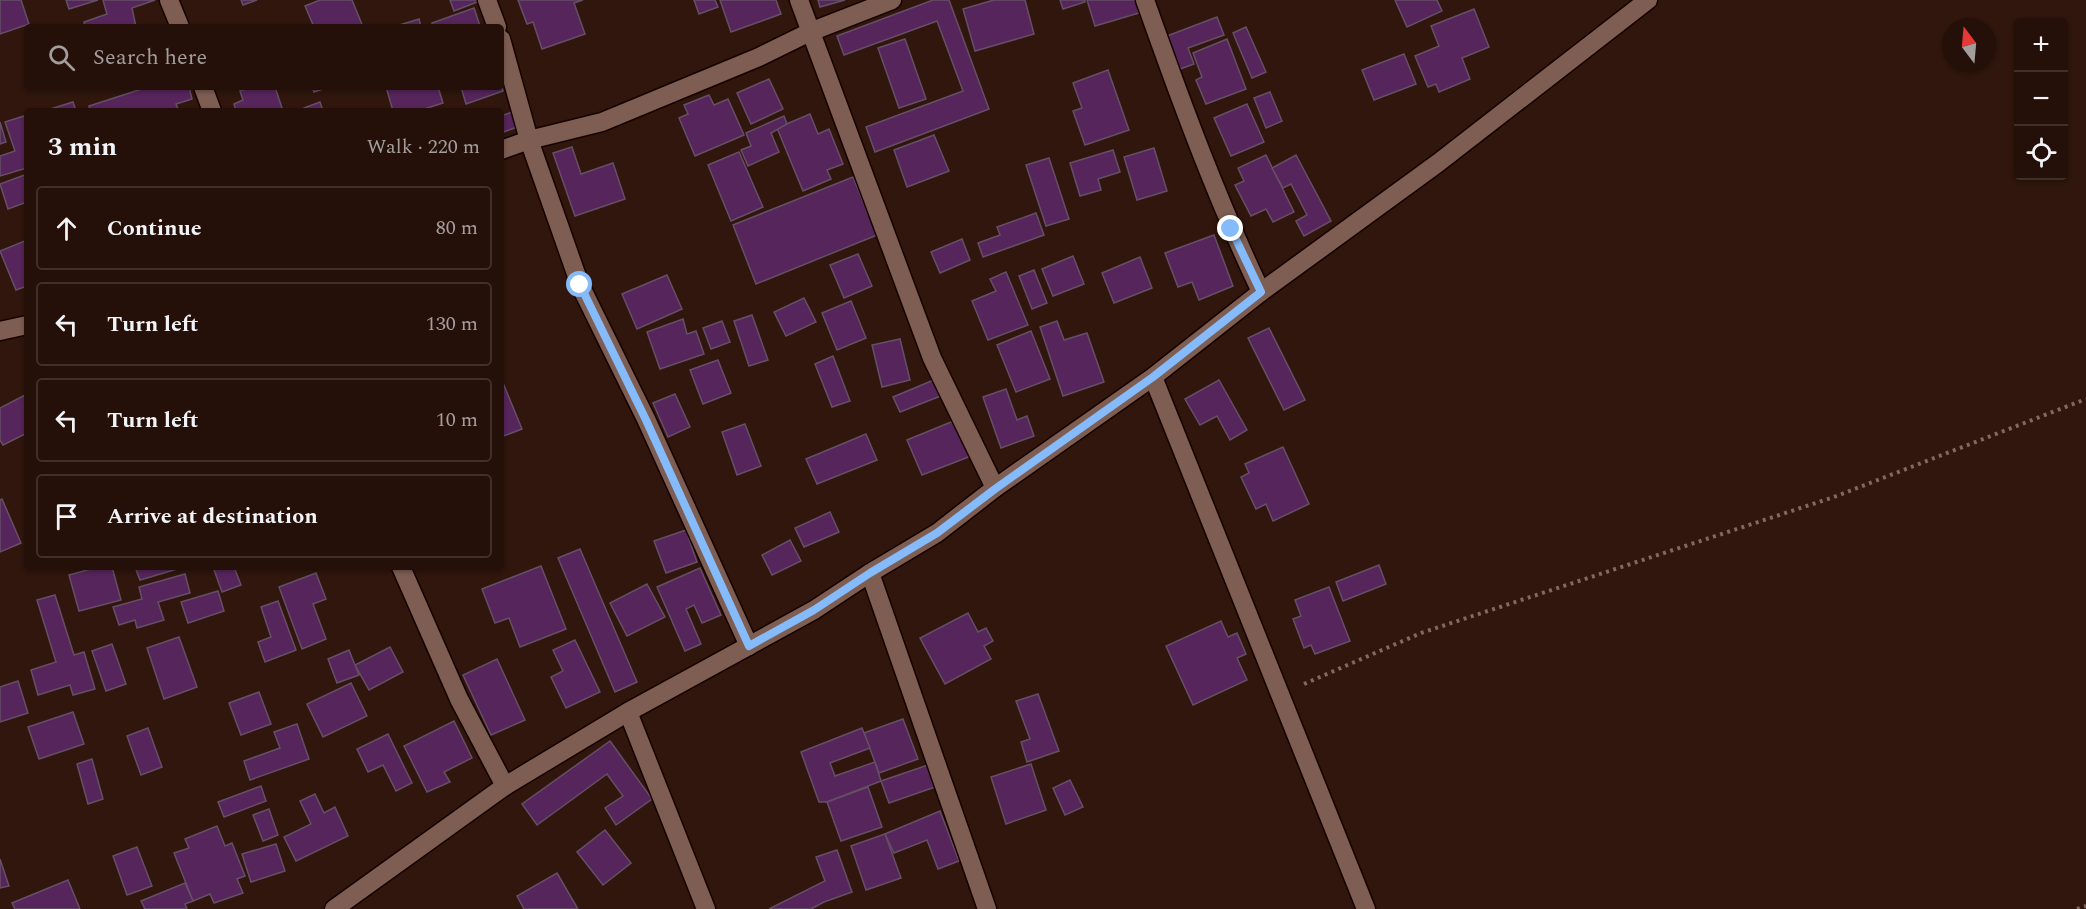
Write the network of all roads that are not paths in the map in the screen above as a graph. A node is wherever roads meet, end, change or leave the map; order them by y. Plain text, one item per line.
1 (169, 0) edge
2 (487, 0) edge
3 (799, 0) edge
4 (892, 0) edge
5 (1145, 0) edge
6 (1648, 0) edge
7 (179, 24) edge
8 (496, 24) edge
9 (810, 32) junction
10 (504, 50) edge
11 (204, 90) edge
12 (212, 108) edge
13 (529, 140) junction
14 (504, 149) edge
15 (1261, 292) junction
16 (24, 326) edge
17 (0, 331) edge
18 (1153, 377) junction
19 (995, 489) junction
20 (403, 570) edge
21 (870, 573) junction
22 (749, 646) junction
23 (628, 712) junction
24 (505, 786) junction
25 (334, 909) edge
26 (706, 909) edge
27 (987, 909) edge
28 (1366, 909) edge

1 - 7 street
2 - 8 street
3 - 9 street
4 - 9 street
5 - 15 street
6 - 15 street
9 - 13 street
9 - 19 street
10 - 13 street
11 - 12 street
13 - 14 street
13 - 22 street
15 - 18 street
16 - 17 street
18 - 19 street
18 - 28 street
19 - 21 street
20 - 24 street
21 - 22 street
21 - 27 street
22 - 23 street
23 - 24 street
23 - 26 street
24 - 25 street

